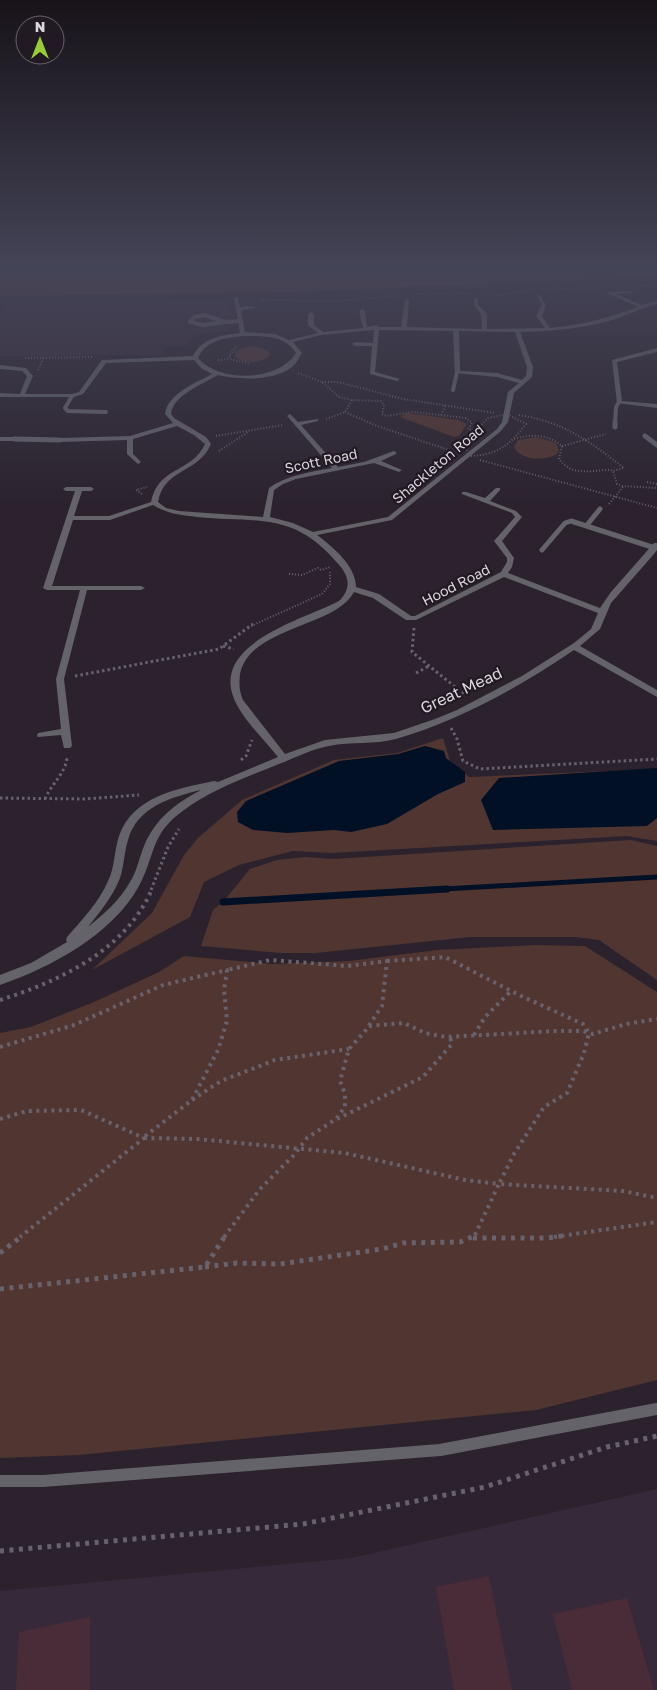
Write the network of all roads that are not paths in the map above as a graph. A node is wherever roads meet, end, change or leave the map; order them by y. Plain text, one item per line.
1 (201, 348) edge
2 (295, 348) edge
3 (375, 348) edge
4 (456, 348) edge
5 (523, 348) edge
6 (657, 350) edge
7 (195, 358) junction
8 (0, 367) edge
9 (457, 372) junction
10 (216, 374) junction
11 (397, 379) dead end
12 (523, 382) junction
13 (453, 390) road end
14 (0, 395) edge
15 (22, 395) junction
16 (72, 396) junction
17 (619, 402) junction
18 (657, 406) edge
19 (106, 412) dead end
20 (290, 416) dead end
21 (316, 420) road end
22 (176, 424) junction
23 (296, 424) junction
24 (615, 427) road end
25 (645, 436) dead end
26 (130, 438) junction
27 (0, 439) edge
28 (14, 439) joint
29 (60, 440) joint
30 (657, 445) edge
31 (394, 453) dead end
32 (138, 462) dead end
33 (376, 462) junction
34 (337, 470) junction
35 (399, 470) dead end
36 (66, 490) dead end
37 (79, 490) junction
38 (91, 490) dead end
39 (498, 490) dead end
40 (464, 493) dead end
41 (487, 500) junction
42 (154, 503) junction
43 (600, 509) dead end
44 (70, 518) junction
45 (266, 518) junction
46 (587, 525) junction
47 (312, 534) junction
48 (656, 546) edge
49 (542, 550) dead end
50 (504, 574) junction
51 (84, 588) junction
52 (141, 588) dead end
53 (353, 589) junction
54 (602, 612) junction
55 (574, 646) junction
56 (657, 694) edge
57 (66, 731) junction
58 (41, 735) dead end
59 (67, 746) road end
60 (283, 758) junction
61 (227, 781) junction
62 (62, 950) junction
63 (0, 980) edge
64 (657, 1409) edge
65 (0, 1481) edge

1 - 7 street
2 - 10 street
3 - 11 street
4 - 9 street
5 - 12 street, Shackleton Road
6 - 17 street
7 - 10 street
7 - 16 street
8 - 15 street
9 - 12 street
9 - 13 lane
10 - 22 street
12 - 47 street, Shackleton Road
14 - 15 street
15 - 16 street
16 - 19 lane
17 - 18 street
17 - 24 lane
20 - 23 street
21 - 23 street
22 - 26 street
22 - 42 street
23 - 34 street
25 - 30 lane
26 - 29 street
26 - 32 street
27 - 28 street
28 - 29 lane
31 - 33 street, Scott Road
33 - 34 street, Scott Road
33 - 35 street, Scott Road
34 - 45 street, Scott Road
36 - 37 street
37 - 38 street
37 - 44 street
39 - 41 street
40 - 41 street
41 - 50 street
42 - 44 street
42 - 45 street
43 - 46 lane
44 - 51 street
45 - 47 street
46 - 48 lane
46 - 49 lane
47 - 53 street
48 - 54 street, Great Mead
50 - 53 street, Hood Road
50 - 54 street, Hood Road
51 - 52 street
51 - 57 street
53 - 60 street
54 - 55 street, Great Mead
55 - 56 street
55 - 60 street, Great Mead
57 - 58 street
57 - 59 street
60 - 61 street, Great Mead
61 - 62 street, Great Mead
61 - 62 street, Great Mead
62 - 63 street, Great Mead
64 - 65 lane

